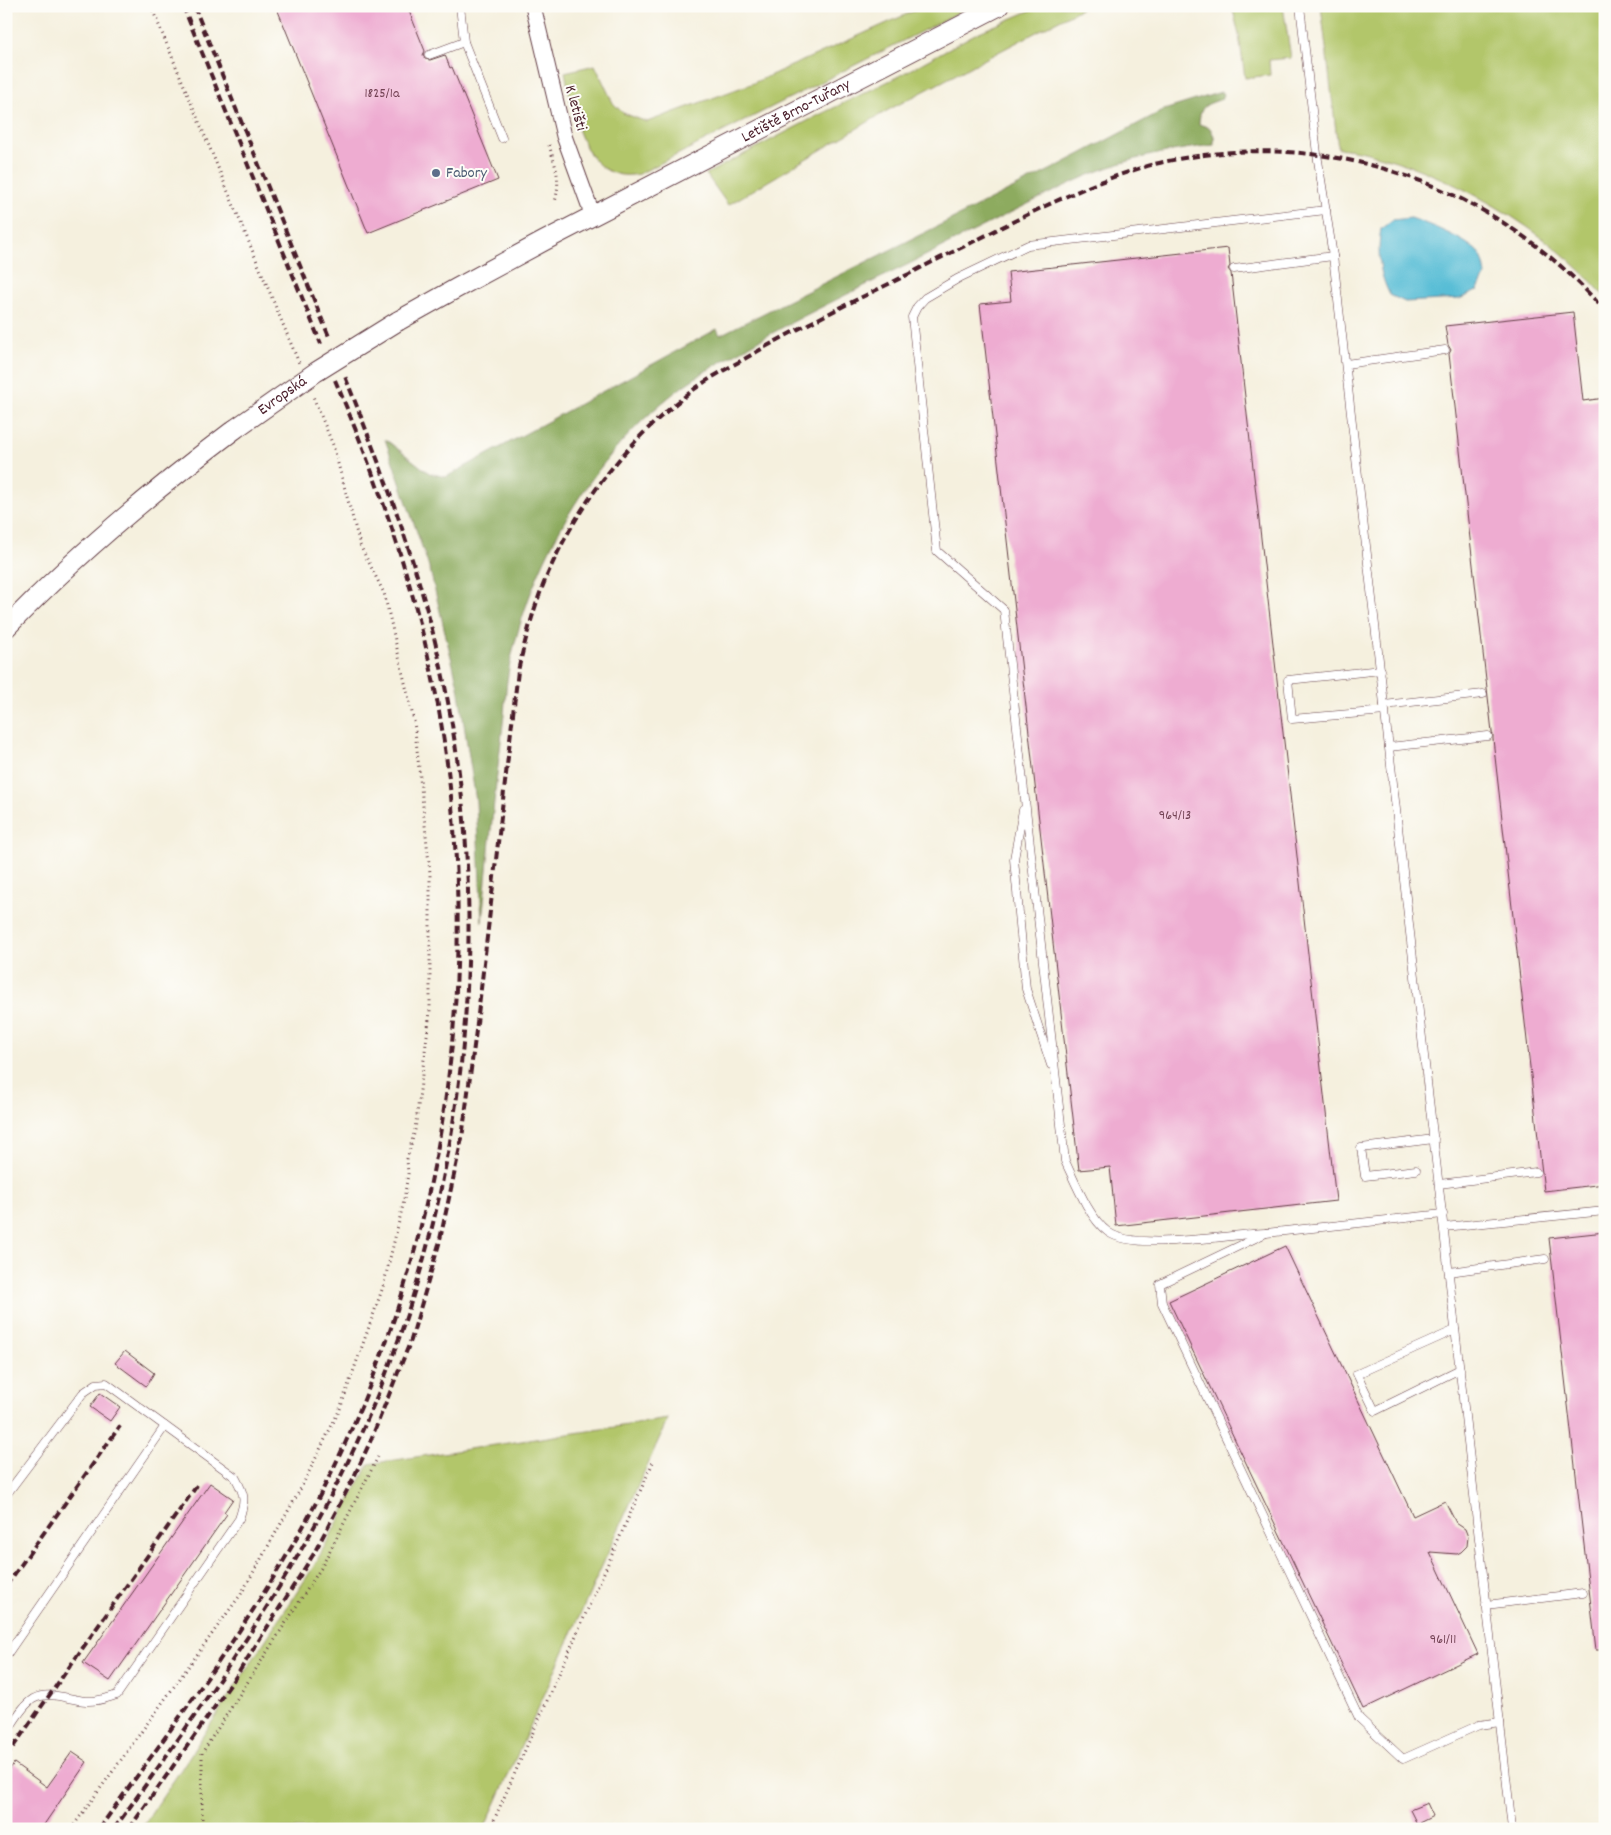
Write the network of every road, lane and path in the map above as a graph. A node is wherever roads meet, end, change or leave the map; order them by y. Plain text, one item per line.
1 (151, 6) edge
2 (460, 6) edge
3 (532, 6) edge
4 (1294, 6) edge
5 (1300, 6) edge
6 (998, 8) edge
7 (1303, 40) junction
8 (464, 42) junction
9 (429, 55) dead end
10 (502, 138) dead end
11 (1326, 210) junction
12 (593, 216) junction
13 (1334, 256) junction
14 (1234, 269) dead end
15 (1445, 350) dead end
16 (1346, 364) junction
17 (302, 372) dead end
18 (310, 390) dead end
19 (6, 628) edge
20 (1380, 670) junction
21 (1483, 694) dead end
22 (1385, 708) junction
23 (1488, 736) dead end
24 (1389, 747) junction
25 (1025, 800) junction
26 (1056, 1080) junction
27 (1434, 1139) junction
28 (1416, 1170) dead end
29 (1536, 1172) dead end
30 (1439, 1184) junction
31 (1605, 1211) edge
32 (1442, 1214) junction
33 (1444, 1227) junction
34 (1266, 1232) junction
35 (1545, 1259) dead end
36 (1449, 1272) junction
37 (1456, 1330) junction
38 (1460, 1369) junction
39 (165, 1426) junction
40 (378, 1457) dead end
41 (654, 1460) dead end
42 (6, 1495) edge
43 (1583, 1592) dead end
44 (1486, 1605) junction
45 (6, 1656) edge
46 (1500, 1722) junction
47 (6, 1733) edge
48 (72, 1829) edge
49 (202, 1829) edge
50 (490, 1829) edge
51 (1512, 1829) edge

1 - 17 path
2 - 8 lane
3 - 12 street, K letišti
4 - 7 lane
5 - 7 lane
6 - 12 street, Letiště Brno-Tuřany
7 - 11 lane
8 - 9 lane
8 - 10 lane
11 - 13 lane
11 - 25 lane
12 - 19 street, Evropská, bridge
13 - 14 lane
13 - 16 lane
15 - 16 lane
16 - 20 lane
18 - 48 path
20 - 22 lane
20 - 22 lane
21 - 22 lane
22 - 24 lane
23 - 24 lane
24 - 27 lane
25 - 26 lane
25 - 26 lane
26 - 34 lane
27 - 28 lane
27 - 30 lane
29 - 30 lane
30 - 32 lane
31 - 33 lane
32 - 33 lane
32 - 34 lane
33 - 36 lane
34 - 46 lane
35 - 36 lane
36 - 37 lane
37 - 38 lane
37 - 38 lane
38 - 44 lane
39 - 42 lane
39 - 45 lane
39 - 47 lane
40 - 49 path
41 - 50 path
43 - 44 lane
44 - 46 lane
46 - 51 lane

